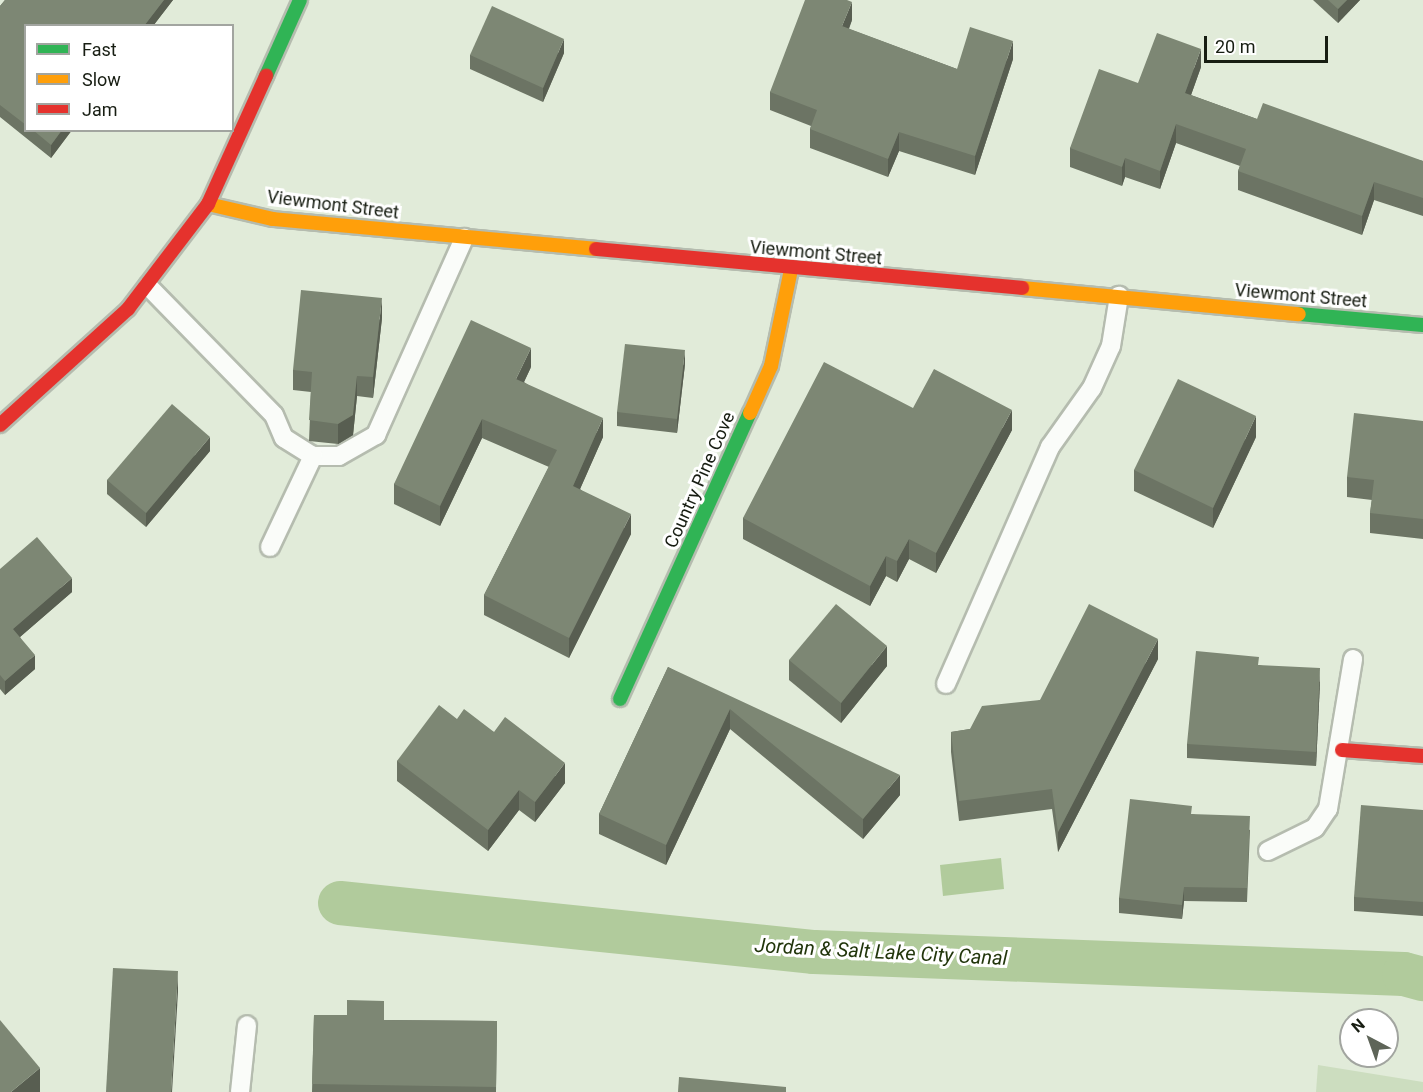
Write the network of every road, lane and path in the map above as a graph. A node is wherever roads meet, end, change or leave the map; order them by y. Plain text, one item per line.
1 (300, 0) edge
2 (208, 204) junction
3 (464, 238) junction
4 (791, 269) junction
5 (148, 286) junction
6 (1119, 296) junction
7 (1423, 326) edge
8 (0, 425) edge
9 (313, 456) junction
10 (270, 547) dead end
11 (1353, 659) dead end
12 (946, 684) dead end
13 (620, 699) dead end
14 (1342, 750) junction
15 (1423, 756) edge
16 (1269, 851) dead end
17 (247, 1025) dead end
18 (240, 1092) edge

1 - 2 street
2 - 3 street, Viewmont Street
2 - 5 street
3 - 4 street, Viewmont Street
3 - 9 lane
4 - 6 street, Viewmont Street
4 - 13 street, Country Pine Cove
5 - 8 street
5 - 9 lane
6 - 7 street, Viewmont Street
6 - 12 lane
9 - 10 lane
11 - 14 lane
14 - 15 street
14 - 16 lane
17 - 18 lane

